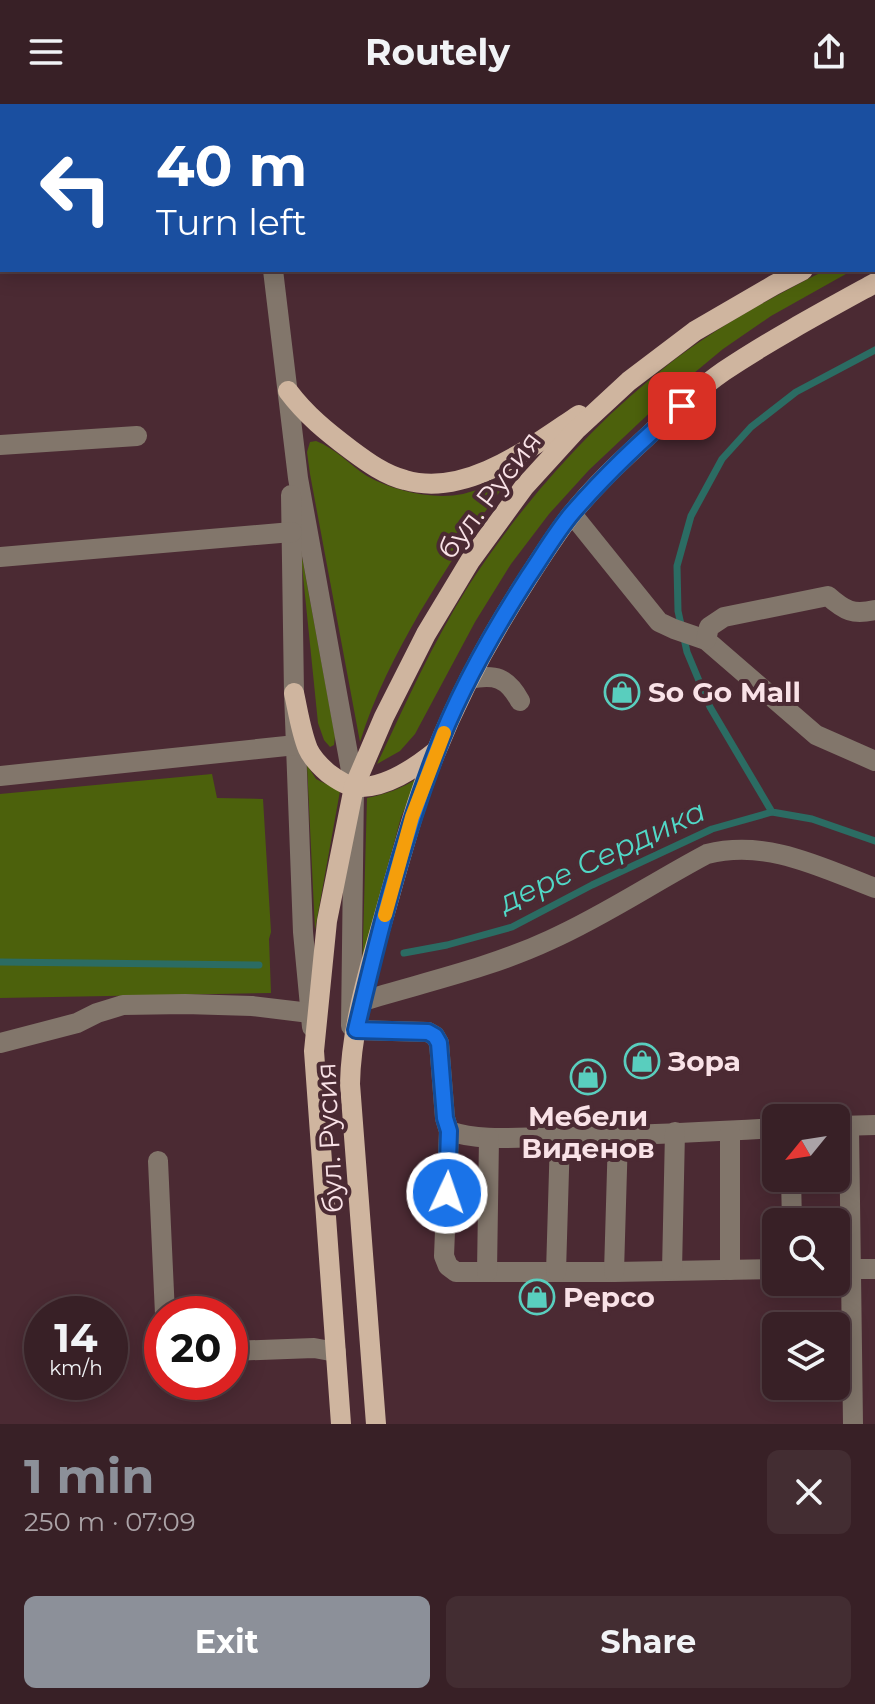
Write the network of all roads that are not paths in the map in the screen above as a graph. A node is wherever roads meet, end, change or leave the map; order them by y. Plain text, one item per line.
1 (273, 272) edge
2 (799, 272) edge
3 (875, 283) edge
4 (629, 381) junction
5 (288, 391) junction
6 (137, 436) dead end
7 (0, 445) edge
8 (572, 514) junction
9 (292, 532) junction
10 (0, 557) edge
11 (875, 610) edge
12 (700, 638) junction
13 (469, 679) junction
14 (294, 693) junction
15 (520, 701) dead end
16 (296, 745) junction
17 (436, 751) junction
18 (875, 761) edge
19 (0, 776) edge
20 (354, 787) junction
21 (875, 888) edge
22 (363, 1001) junction
23 (310, 1013) junction
24 (356, 1030) junction
25 (0, 1043) edge
26 (314, 1051) junction
27 (351, 1058) junction
28 (875, 1125) edge
29 (850, 1126) edge
30 (762, 1129) edge
31 (449, 1131) junction
32 (730, 1131) junction
33 (675, 1132) junction
34 (618, 1136) junction
35 (560, 1137) junction
36 (489, 1138) junction
37 (158, 1161) dead end
38 (762, 1269) edge
39 (850, 1269) edge
40 (875, 1269) edge
41 (672, 1270) junction
42 (730, 1270) junction
43 (487, 1272) junction
44 (556, 1272) junction
45 (614, 1272) junction
46 (164, 1296) edge
47 (846, 1296) edge
48 (248, 1350) edge
49 (336, 1352) junction
50 (341, 1424) edge
51 (376, 1424) edge
52 (853, 1424) edge

1 - 5 street
2 - 4 main road, бул. Русия
3 - 8 main road, бул. Русия
4 - 5 main road
4 - 20 main road, бул. Русия
5 - 9 street
5 - 20 street
6 - 7 street
8 - 12 street
8 - 13 main road, бул. Русия
9 - 10 street
9 - 14 street
11 - 12 street
12 - 18 street
13 - 15 street
13 - 17 main road, бул. Русия
14 - 16 street
14 - 20 main road
16 - 19 street
16 - 23 street
17 - 20 main road
17 - 22 main road, бул. Русия
20 - 26 main road, бул. Русия
20 - 27 street
21 - 22 street
22 - 24 main road, бул. Русия
23 - 25 street
23 - 26 street
24 - 27 main road, бул. Русия
24 - 31 street
26 - 49 main road, бул. Русия
27 - 51 main road, бул. Русия
28 - 29 street
30 - 32 street
31 - 36 street
31 - 43 street
32 - 33 street
32 - 42 street
33 - 34 street
33 - 41 street
34 - 35 street
34 - 45 street
35 - 36 street
35 - 44 street
36 - 43 street
37 - 46 street
38 - 42 street
39 - 40 street
41 - 42 street
41 - 45 street
43 - 44 street
44 - 45 street
47 - 52 street
48 - 49 street
49 - 50 main road, бул. Русия

